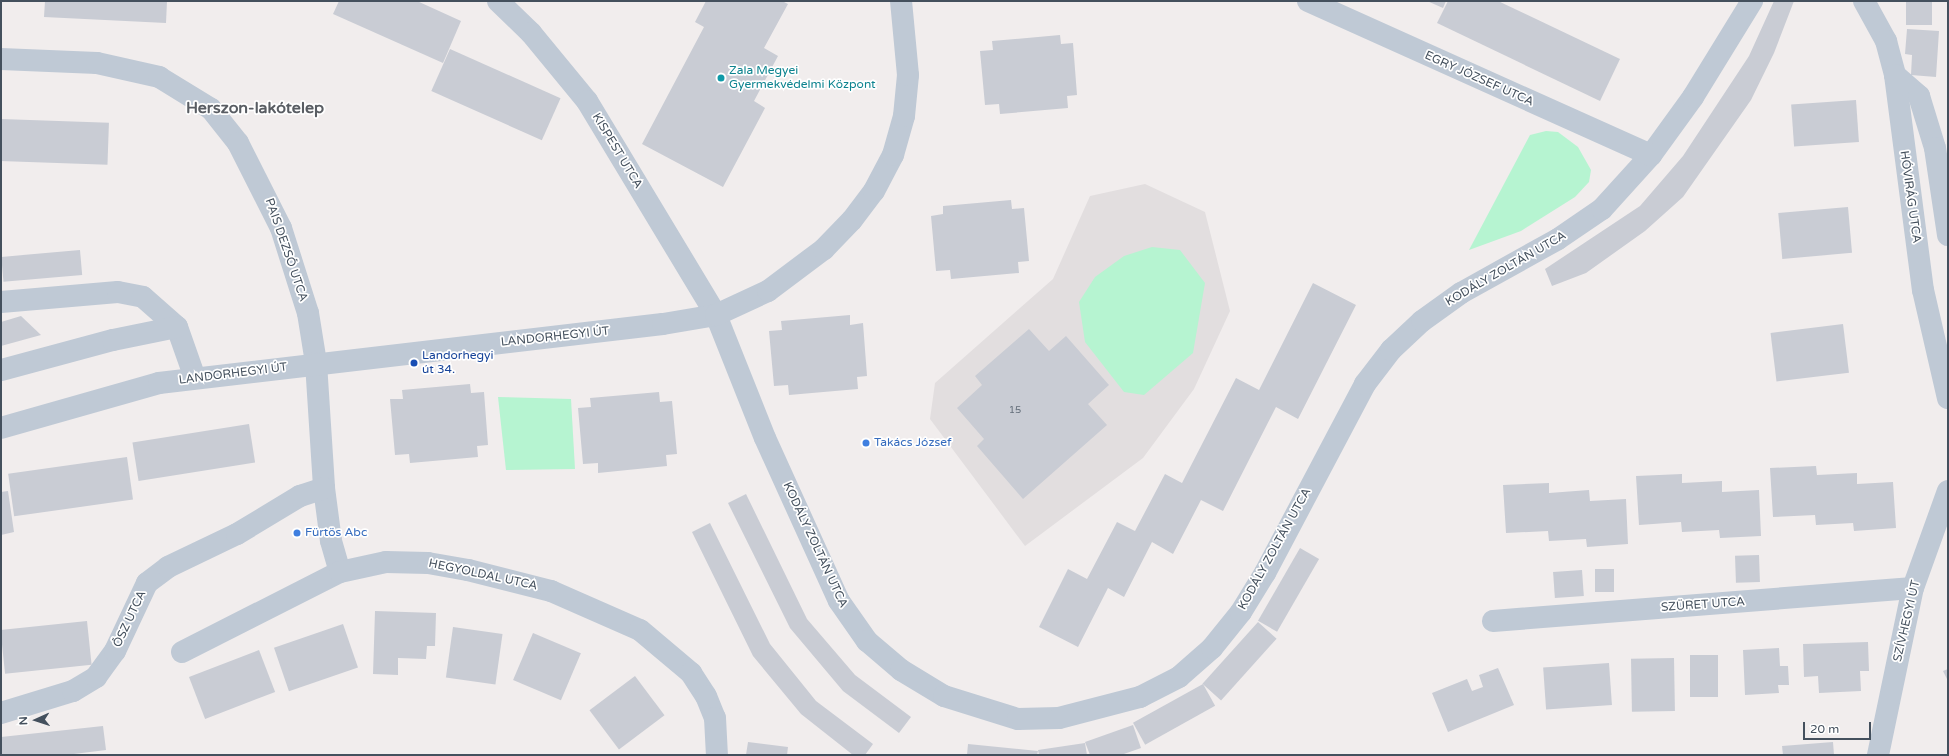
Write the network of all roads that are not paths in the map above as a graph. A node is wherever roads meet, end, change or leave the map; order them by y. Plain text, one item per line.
1 (498, 1) edge
2 (901, 1) edge
3 (1308, 1) edge
4 (1752, 1) edge
5 (1864, 1) edge
6 (1, 59) edge
7 (1895, 75) junction
8 (1651, 155) junction
9 (1948, 235) edge
10 (1, 302) edge
11 (716, 315) junction
12 (178, 327) junction
13 (316, 363) junction
14 (1, 370) edge
15 (195, 378) junction
16 (1948, 398) edge
17 (1, 428) edge
18 (324, 488) junction
19 (1948, 491) edge
20 (340, 572) junction
21 (1913, 588) junction
22 (1493, 621) dead end
23 (182, 652) dead end
24 (1, 713) edge
25 (717, 755) edge
26 (1878, 755) edge

1 - 11 street, KISPEST UTCA
2 - 11 street, LANDORHEGYI ÚT
3 - 8 street, EGRY JÓZSEF UTCA
4 - 8 street, KODÁLY ZOLTÁN UTCA
5 - 7 street, HÓVIRÁG UTCA
6 - 13 street, PAIS DEZSŐ UTCA
7 - 9 street
7 - 16 street, HÓVIRÁG UTCA
8 - 11 street, KODÁLY ZOLTÁN UTCA
10 - 12 street
11 - 13 street, LANDORHEGYI ÚT
12 - 14 street
12 - 15 street
13 - 15 street, LANDORHEGYI ÚT
13 - 18 street
15 - 17 street, LANDORHEGYI ÚT
18 - 20 street
18 - 24 street, ŐSZ UTCA
19 - 21 street, SZÍVHEGYI ÚT
20 - 23 street, HEGYOLDAL UTCA
20 - 25 street, HEGYOLDAL UTCA
21 - 22 street, SZÜRET UTCA
21 - 26 street, SZÍVHEGYI ÚT

